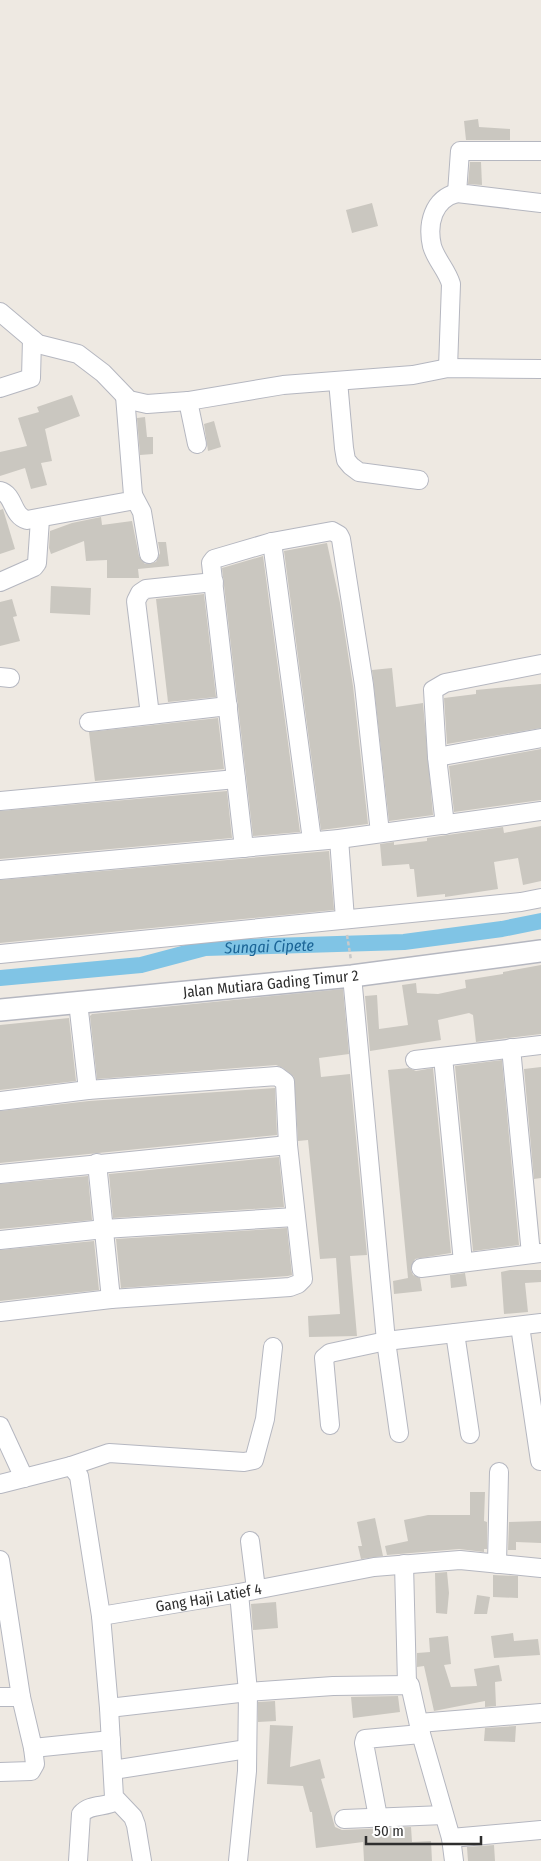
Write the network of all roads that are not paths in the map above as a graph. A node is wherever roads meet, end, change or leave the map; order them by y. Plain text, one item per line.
1 (541, 151) edge
2 (457, 193) junction
3 (541, 203) edge
4 (0, 312) edge
5 (32, 339) junction
6 (448, 368) junction
7 (541, 369) edge
8 (338, 381) junction
9 (0, 388) edge
10 (125, 396) junction
11 (188, 401) junction
12 (197, 444) dead end
13 (420, 480) dead end
14 (0, 491) edge
15 (133, 495) junction
16 (40, 519) junction
17 (272, 542) junction
18 (149, 554) dead end
19 (0, 582) edge
20 (214, 582) junction
21 (541, 664) edge
22 (228, 706) junction
23 (150, 715) junction
24 (89, 722) dead end
25 (541, 738) edge
26 (437, 757) junction
27 (236, 779) junction
28 (0, 801) edge
29 (541, 811) edge
30 (445, 824) junction
31 (380, 832) junction
32 (339, 839) junction
33 (312, 840) junction
34 (244, 848) junction
35 (0, 870) edge
36 (541, 898) edge
37 (346, 926) junction
38 (541, 951) edge
39 (0, 954) edge
40 (352, 972) junction
41 (78, 1002) junction
42 (0, 1010) edge
43 (541, 1045) edge
44 (511, 1048) junction
45 (443, 1056) junction
46 (415, 1060) dead end
47 (88, 1090) junction
48 (0, 1101) edge
49 (288, 1145) junction
50 (97, 1164) junction
51 (0, 1174) edge
52 (295, 1217) junction
53 (104, 1229) junction
54 (0, 1240) edge
55 (536, 1254) edge
56 (463, 1262) junction
57 (421, 1268) dead end
58 (111, 1298) junction
59 (0, 1312) edge
60 (541, 1323) edge
61 (520, 1326) junction
62 (455, 1333) junction
63 (386, 1341) junction
64 (273, 1347) dead end
65 (330, 1425) dead end
66 (0, 1426) edge
67 (399, 1433) dead end
68 (470, 1434) dead end
69 (540, 1462) edge
70 (70, 1466) junction
71 (499, 1472) dead end
72 (24, 1478) junction
73 (0, 1484) edge
74 (250, 1541) dead end
75 (0, 1560) edge
76 (404, 1564) junction
77 (497, 1564) junction
78 (541, 1573) edge
79 (248, 1591) junction
80 (101, 1616) junction
81 (407, 1684) junction
82 (248, 1692) junction
83 (0, 1697) edge
84 (21, 1697) junction
85 (110, 1708) junction
86 (541, 1713) edge
87 (420, 1729) junction
88 (111, 1740) junction
89 (33, 1748) junction
90 (247, 1749) junction
91 (113, 1770) junction
92 (0, 1772) edge
93 (116, 1801) junction
94 (444, 1815) junction
95 (378, 1817) junction
96 (344, 1819) dead end
97 (541, 1830) edge
98 (451, 1838) junction
99 (78, 1861) edge
100 (142, 1861) edge
101 (238, 1861) edge
102 (454, 1861) edge

1 - 2 street
2 - 3 street
2 - 6 street
4 - 5 street
5 - 9 street
5 - 10 street
6 - 7 street
6 - 8 street
8 - 11 street
8 - 13 street
10 - 11 street
10 - 15 street
11 - 12 street
14 - 16 street
15 - 16 street
15 - 18 street
16 - 19 street
17 - 20 street
17 - 31 street
17 - 33 street
20 - 22 street
20 - 23 street
21 - 26 street
22 - 23 street
22 - 27 street
23 - 24 street
25 - 26 street
26 - 30 street
27 - 28 street
27 - 34 street
29 - 30 street
30 - 31 street
31 - 32 street
32 - 33 street
32 - 37 street
33 - 34 street
34 - 35 street
36 - 37 street
37 - 39 street
38 - 40 street, Jalan Mutiara Gading Timur 2
40 - 41 street, Jalan Mutiara Gading Timur 2
40 - 63 street
41 - 42 street, Jalan Mutiara Gading Timur 2
41 - 47 street
43 - 44 street
44 - 45 street
44 - 55 street
45 - 46 street
45 - 56 street
47 - 48 street
47 - 49 street
49 - 50 street
49 - 52 street
50 - 51 street
50 - 53 street
52 - 53 street
52 - 58 street
53 - 54 street
53 - 58 street
55 - 56 street
56 - 57 street
58 - 59 street
60 - 61 street
61 - 62 street
61 - 69 street
62 - 63 street
62 - 68 street
63 - 65 street
63 - 67 street
64 - 70 street
66 - 72 street
70 - 72 street
70 - 80 street
71 - 77 street
72 - 73 street
74 - 79 street
75 - 84 street
76 - 77 street, Gang Haji Latief 4
76 - 79 street, Gang Haji Latief 4
76 - 81 street
77 - 78 street, Gang Haji Latief 4
79 - 80 street, Gang Haji Latief 4
79 - 82 street
80 - 85 street
81 - 82 street
81 - 87 street
82 - 85 street
82 - 90 street
83 - 84 street
84 - 89 street
85 - 88 street
86 - 87 street
87 - 94 street
87 - 95 street
88 - 89 street
88 - 91 street
89 - 92 street
90 - 91 street
90 - 101 street
91 - 93 street
93 - 99 street
93 - 100 street
94 - 95 street
94 - 98 street
95 - 96 street
97 - 98 street
98 - 102 street

